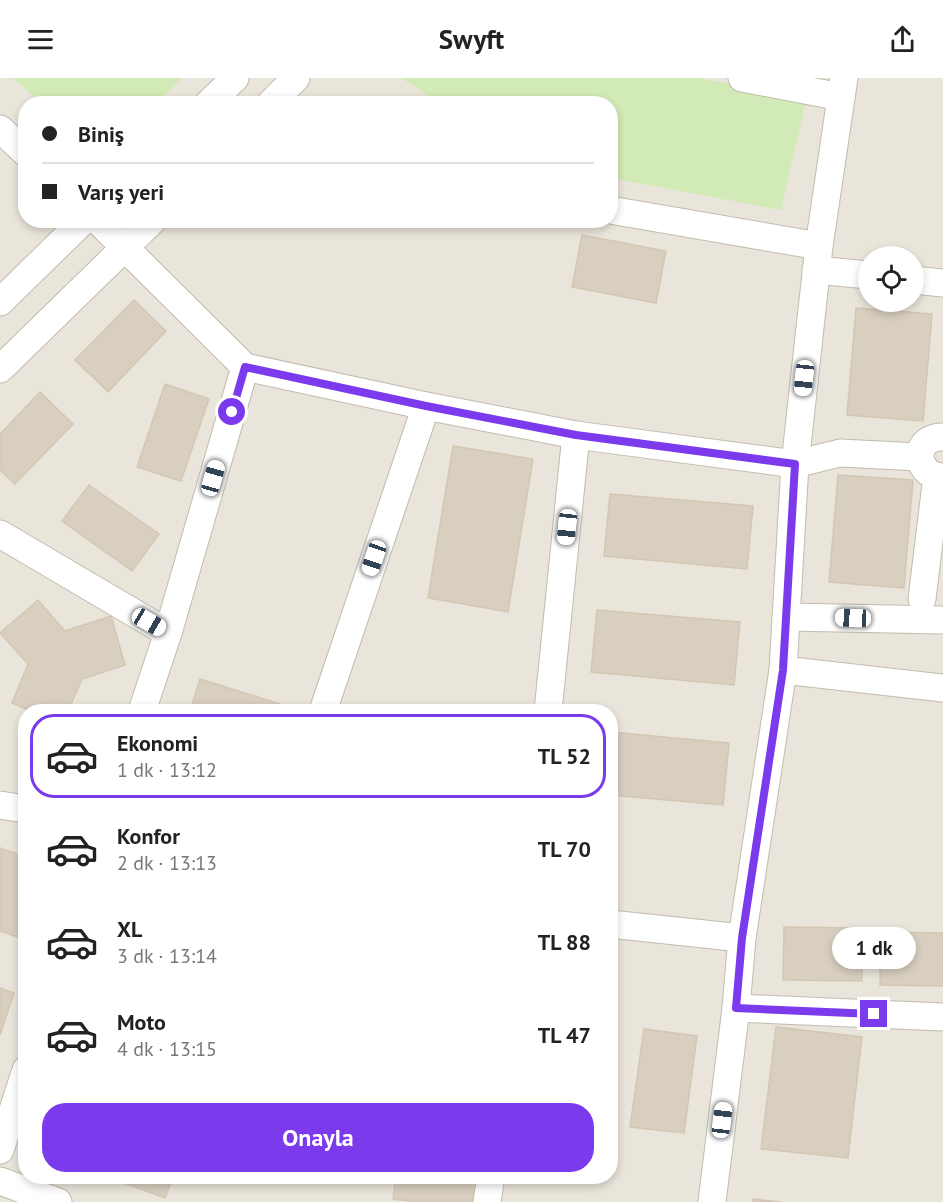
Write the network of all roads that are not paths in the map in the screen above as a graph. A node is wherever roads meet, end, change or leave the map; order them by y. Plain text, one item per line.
1 (236, 78) edge
2 (296, 78) edge
3 (742, 78) edge
4 (842, 88) edge
5 (217, 96) edge
6 (278, 96) edge
7 (0, 129) edge
8 (18, 146) edge
9 (618, 212) edge
10 (76, 228) edge
11 (105, 228) edge
12 (145, 228) edge
13 (126, 248) junction
14 (817, 258) junction
15 (858, 272) edge
16 (924, 281) edge
17 (943, 283) edge
18 (0, 302) edge
19 (245, 367) junction
20 (0, 369) edge
21 (426, 406) junction
22 (942, 430) edge
23 (576, 435) junction
24 (795, 464) junction
25 (933, 469) edge
26 (0, 534) edge
27 (922, 599) dead end
28 (786, 617) junction
29 (943, 620) edge
30 (168, 633) junction
31 (783, 670) junction
32 (943, 688) edge
33 (144, 704) edge
34 (325, 704) edge
35 (549, 704) edge
36 (0, 805) edge
37 (18, 808) edge
38 (618, 925) edge
39 (742, 938) junction
40 (736, 1008) junction
41 (943, 1017) edge
42 (18, 1095) edge
43 (0, 1150) edge
44 (0, 1181) edge
45 (490, 1184) edge
46 (58, 1202) edge
47 (487, 1202) edge
48 (712, 1202) edge

1 - 5 street
2 - 6 street
3 - 4 street
4 - 14 street
7 - 8 street
9 - 14 street
10 - 18 street
11 - 13 street
12 - 13 street
13 - 19 street
13 - 20 street
14 - 15 street
14 - 24 street
16 - 17 street
19 - 21 street
19 - 30 street
21 - 23 street
21 - 34 street
22 - 25 street
23 - 24 street
23 - 35 street
24 - 25 street
24 - 28 street
25 - 27 street
26 - 30 street
28 - 29 street
28 - 31 street
30 - 33 street
31 - 32 street
31 - 39 street
36 - 37 street
38 - 39 street
39 - 40 street
40 - 41 street
40 - 48 street
42 - 43 street
44 - 46 street
45 - 47 street

